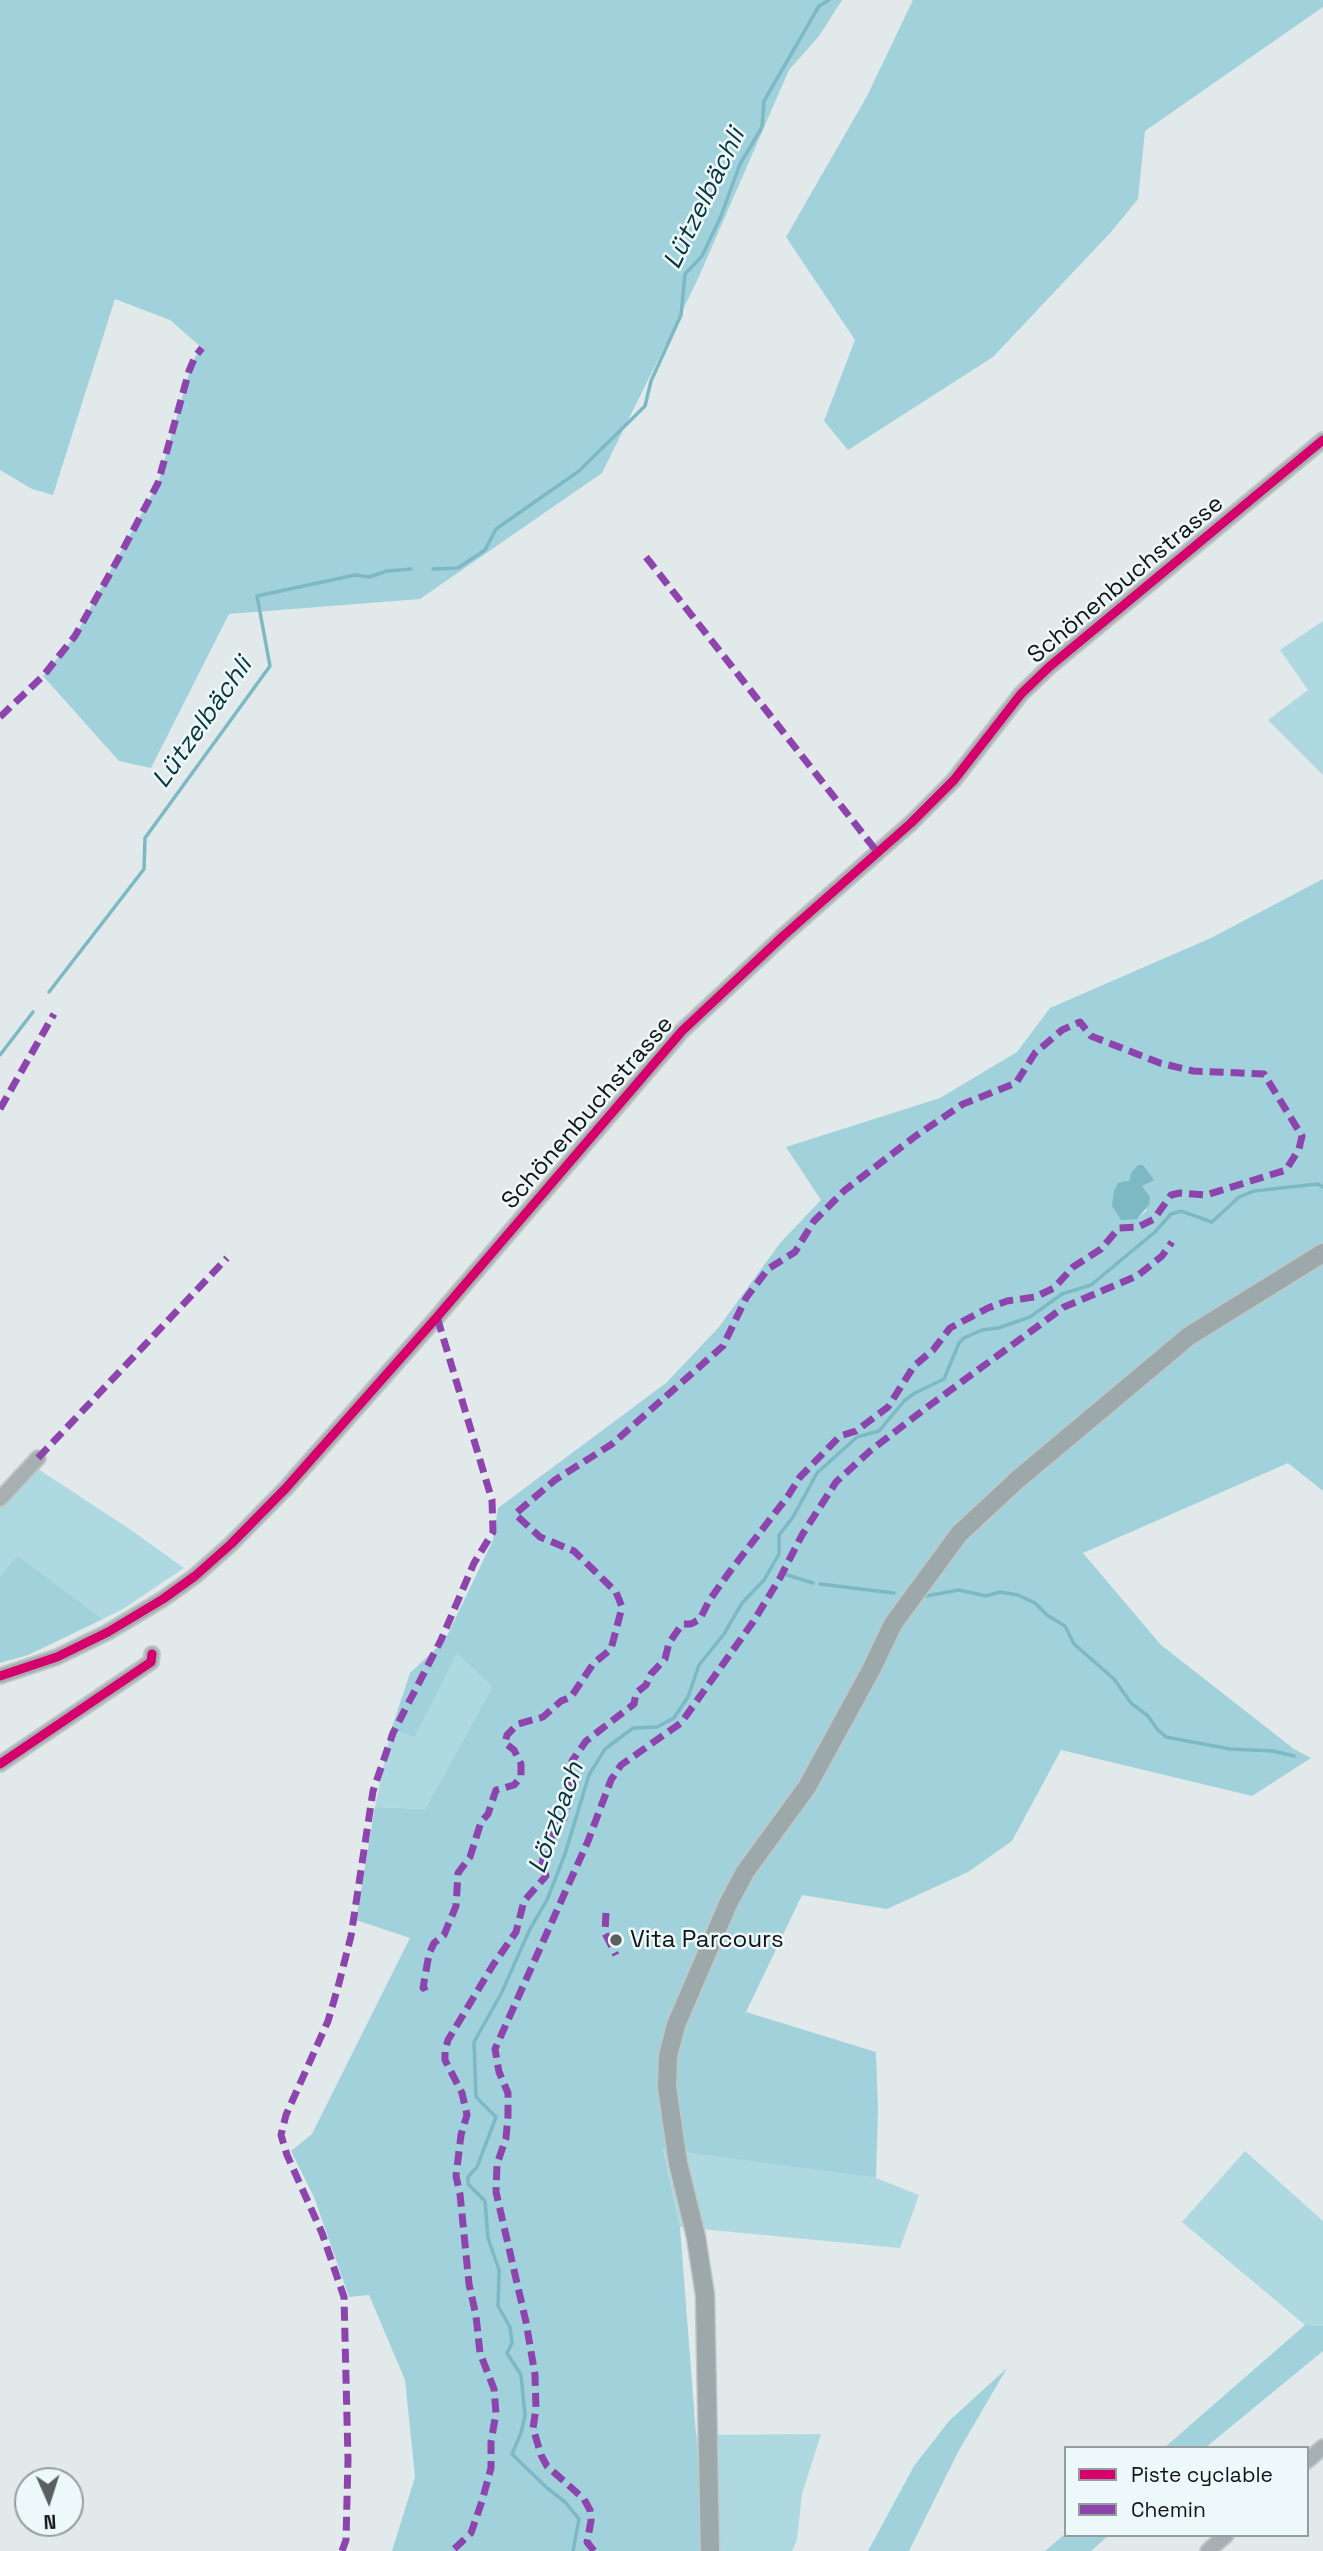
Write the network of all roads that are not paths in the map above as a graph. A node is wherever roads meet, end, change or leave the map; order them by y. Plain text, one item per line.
1 (1323, 440) edge
2 (1323, 1253) edge
3 (38, 1458) dead end
4 (0, 1499) edge
5 (152, 1654) dead end
6 (0, 1676) edge
7 (0, 1764) edge
8 (1323, 2447) edge
9 (1309, 2459) edge
10 (1224, 2537) edge
11 (710, 2551) edge
12 (1209, 2551) edge

1 - 6 street, Schönenbuchstrasse
2 - 11 main road
3 - 4 street
5 - 7 street
8 - 9 street
10 - 12 street

